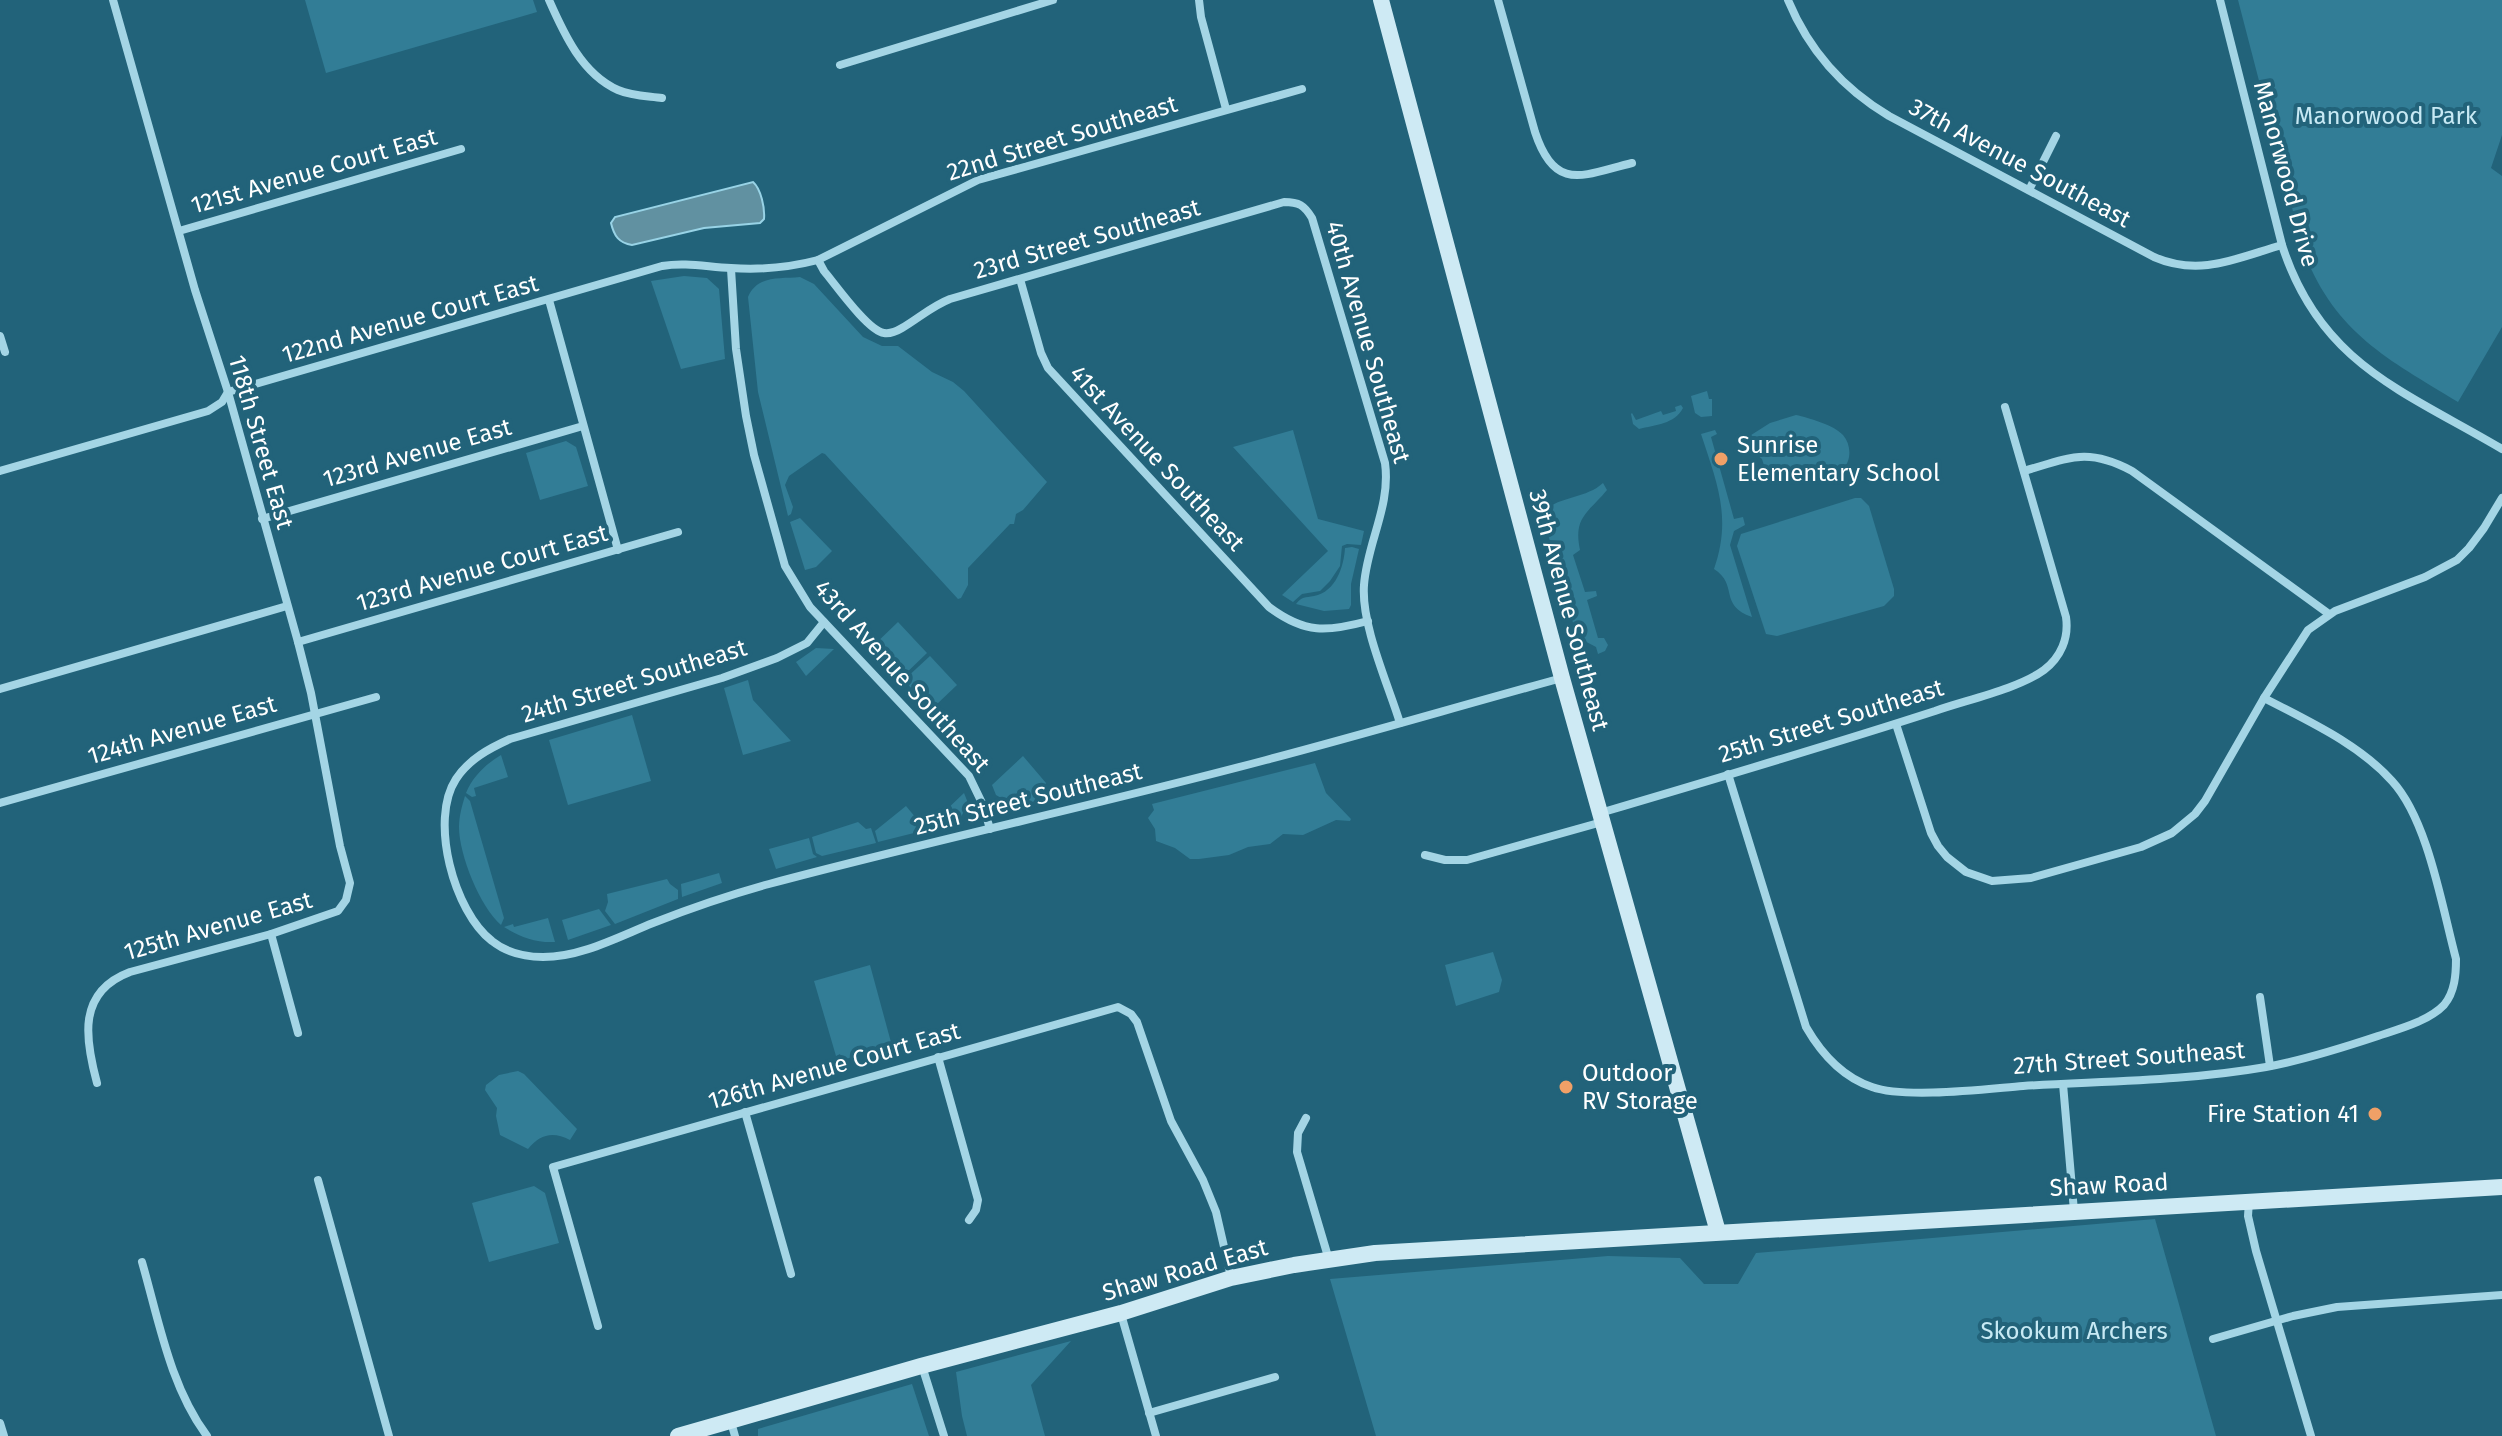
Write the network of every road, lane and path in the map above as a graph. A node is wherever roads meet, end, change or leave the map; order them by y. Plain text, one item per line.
1 (113, 0) edge
2 (549, 0) edge
3 (1053, 0) edge
4 (1199, 0) edge
5 (1381, 0) edge
6 (1498, 0) edge
7 (1788, 0) edge
8 (2220, 0) edge
9 (840, 65) dead end
10 (1302, 89) dead end
11 (662, 98) dead end
12 (1226, 109) junction
13 (2056, 136) dead end
14 (461, 149) dead end
15 (1632, 163) dead end
16 (2029, 190) junction
17 (1304, 206) joint
18 (179, 231) junction
19 (2282, 245) junction
20 (818, 260) junction
21 (731, 269) junction
22 (1020, 279) junction
23 (608, 282) joint
24 (549, 300) junction
25 (0, 336) edge
26 (5, 352) dead end
27 (228, 392) junction
28 (2005, 407) dead end
29 (583, 426) junction
30 (2502, 449) edge
31 (0, 471) edge
32 (2024, 471) junction
33 (2502, 498) edge
34 (262, 519) junction
35 (678, 532) dead end
36 (618, 550) junction
37 (287, 606) junction
38 (2329, 614) junction
39 (1368, 621) junction
40 (824, 622) junction
41 (298, 642) junction
42 (1562, 678) junction
43 (0, 689) edge
44 (376, 697) dead end
45 (2264, 698) junction
46 (315, 713) junction
47 (1400, 723) junction
48 (1896, 724) junction
49 (1728, 774) junction
50 (0, 803) edge
51 (1601, 817) junction
52 (990, 829) junction
53 (1425, 855) dead end
54 (346, 900) joint
55 (271, 934) junction
56 (506, 951) joint
57 (2260, 997) dead end
58 (298, 1033) dead end
59 (938, 1057) junction
60 (2270, 1066) junction
61 (97, 1083) dead end
62 (2063, 1084) junction
63 (745, 1112) junction
64 (1306, 1118) dead end
65 (318, 1180) dead end
66 (2502, 1187) edge
67 (2249, 1200) junction
68 (2074, 1211) junction
69 (969, 1220) dead end
70 (1718, 1232) junction
71 (1329, 1260) junction
72 (142, 1262) dead end
73 (791, 1274) dead end
74 (1231, 1278) junction
75 (2502, 1295) edge
76 (1121, 1313) junction
77 (2278, 1321) junction
78 (598, 1326) dead end
79 (2213, 1339) dead end
80 (921, 1366) junction
81 (1275, 1377) dead end
82 (1149, 1413) junction
83 (0, 1423) edge
84 (733, 1429) edge
85 (4, 1436) edge
86 (207, 1436) edge
87 (389, 1436) edge
88 (678, 1436) edge
89 (944, 1436) edge
90 (1156, 1436) edge
91 (2311, 1436) edge

1 - 18 street, 118th Street East
2 - 11 street
3 - 9 street
4 - 12 street
5 - 42 main road, 39th Avenue Southeast
6 - 15 street
7 - 16 street, 37th Avenue Southeast
8 - 19 street, Manorwood Drive
10 - 12 street, 22nd Street Southeast
12 - 20 street, 22nd Street Southeast
13 - 16 street
14 - 18 street, 121st Avenue Court East
16 - 19 street, 37th Avenue Southeast
17 - 22 street, 23rd Street Southeast
17 - 39 street, 40th Avenue Southeast
18 - 27 street, 118th Street East
19 - 30 street, Manorwood Drive
20 - 21 street, 22nd Street Southeast
20 - 22 street, 23rd Street Southeast
21 - 23 street, 22nd Street Southeast
21 - 40 street, 43rd Avenue Southeast
22 - 39 street, 41st Avenue Southeast
23 - 24 street, 122nd Avenue Court East
24 - 27 street, 122nd Avenue Court East
24 - 29 street
25 - 26 street
27 - 31 street, 122nd Avenue Court East
27 - 34 street, 118th Street East
28 - 32 street
29 - 34 street, 123rd Avenue East
29 - 36 street
32 - 38 street
32 - 48 street, 25th Street Southeast
33 - 38 street
34 - 37 street, 118th Street East
35 - 36 street, 123rd Avenue Court East
36 - 41 street, 123rd Avenue Court East
37 - 41 street, 118th Street East
37 - 43 street
38 - 45 street
39 - 47 street, 40th Avenue Southeast
40 - 52 street, 43rd Avenue Southeast
40 - 56 street, 24th Street Southeast
41 - 46 street, 118th Street East
42 - 47 street, 25th Street Southeast
42 - 51 main road, 39th Avenue Southeast
44 - 46 street, 124th Avenue East
45 - 48 street
45 - 60 street, 27th Street Southeast
46 - 50 street, 124th Avenue East
46 - 54 street, 118th Street East
47 - 52 street, 25th Street Southeast
48 - 49 street, 25th Street Southeast
49 - 51 street, 25th Street Southeast
49 - 62 street, 27th Street Southeast
51 - 53 street
51 - 70 main road, 39th Avenue Southeast
52 - 56 street, 25th Street Southeast
54 - 55 street, 125th Avenue East
55 - 58 street
55 - 61 street, 125th Avenue East
57 - 60 street
59 - 63 street, 126th Avenue Court East
59 - 69 street
59 - 74 street, 126th Avenue Court East
60 - 62 street, 27th Street Southeast
62 - 68 street
63 - 73 street
63 - 78 street, 126th Avenue Court East
64 - 71 street
65 - 87 street
66 - 67 main road, Shaw Road
67 - 68 main road, Shaw Road
67 - 77 street
68 - 70 main road, Shaw Road
70 - 71 main road, Shaw Road East
71 - 74 main road, Shaw Road East
72 - 86 street
74 - 76 main road, Shaw Road East
75 - 77 street
76 - 80 main road, Shaw Road East
76 - 82 street
77 - 79 street
77 - 91 street
80 - 84 main road, Shaw Road East
80 - 89 street
81 - 82 street
82 - 90 street
83 - 85 street
84 - 88 main road, Shaw Road East

